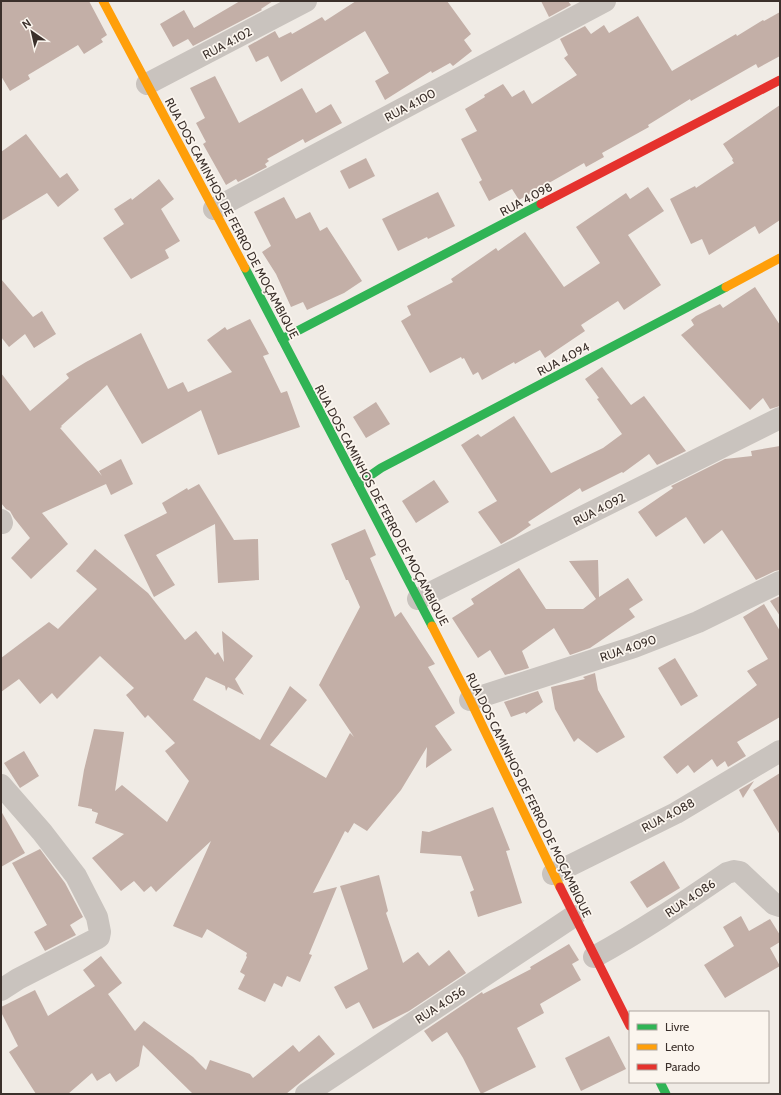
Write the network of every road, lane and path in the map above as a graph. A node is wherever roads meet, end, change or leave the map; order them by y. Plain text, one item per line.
1 (103, 1) edge
2 (306, 1) edge
3 (605, 1) edge
4 (780, 80) edge
5 (147, 84) junction
6 (214, 209) junction
7 (780, 258) edge
8 (282, 339) junction
9 (780, 418) edge
10 (358, 484) junction
11 (780, 582) edge
12 (418, 599) junction
13 (470, 700) junction
14 (780, 751) edge
15 (1, 785) edge
16 (552, 874) junction
17 (780, 906) edge
18 (574, 916) junction
19 (594, 957) junction
20 (1, 990) edge
21 (629, 1024) edge
22 (660, 1083) edge
23 (306, 1094) edge
24 (666, 1094) edge

1 - 5 street, RUA DOS CAMINHOS DE FERRO DE MOÇAMBIQUE
2 - 5 street, RUA 4.102
3 - 6 street, RUA 4.100
4 - 8 street, RUA 4.098
5 - 6 street, RUA DOS CAMINHOS DE FERRO DE MOÇAMBIQUE
6 - 8 street, RUA DOS CAMINHOS DE FERRO DE MOÇAMBIQUE
7 - 10 street, RUA 4.094
8 - 10 street, RUA DOS CAMINHOS DE FERRO DE MOÇAMBIQUE
9 - 12 street, RUA 4.092
10 - 12 street, RUA DOS CAMINHOS DE FERRO DE MOÇAMBIQUE
11 - 13 street, RUA 4.090
12 - 13 street, RUA DOS CAMINHOS DE FERRO DE MOÇAMBIQUE
13 - 16 street, RUA DOS CAMINHOS DE FERRO DE MOÇAMBIQUE
14 - 16 street, RUA 4.088
15 - 20 street
16 - 18 street, RUA DOS CAMINHOS DE FERRO DE MOÇAMBIQUE
17 - 19 street, RUA 4.086
18 - 19 street, RUA DOS CAMINHOS DE FERRO DE MOÇAMBIQUE
18 - 23 street, RUA 4.056
19 - 21 street, RUA DOS CAMINHOS DE FERRO DE MOÇAMBIQUE
22 - 24 street

